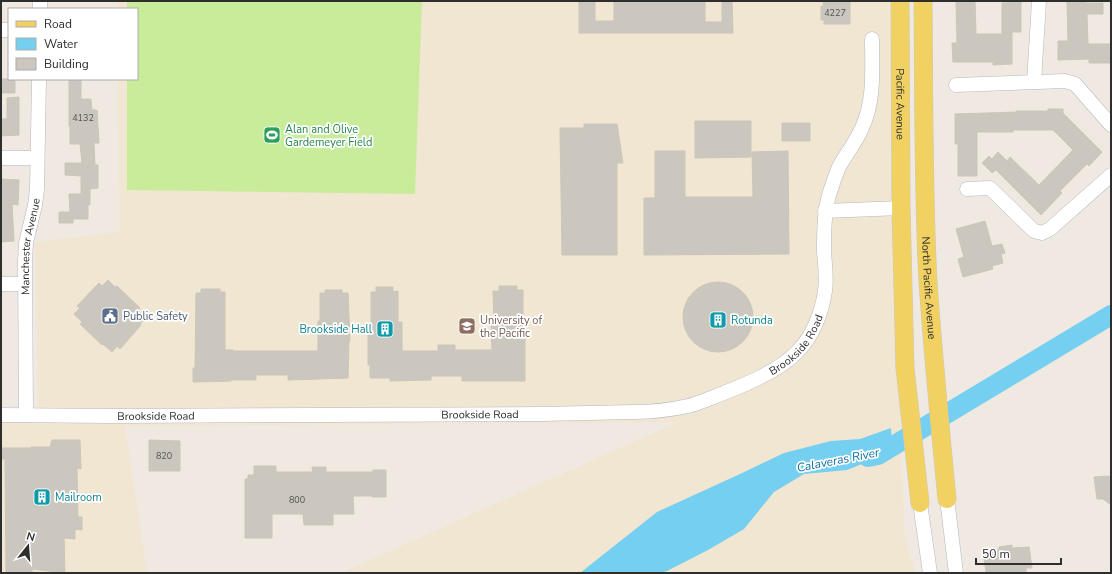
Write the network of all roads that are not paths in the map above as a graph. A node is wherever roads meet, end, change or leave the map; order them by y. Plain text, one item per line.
1 (900, 1) edge
2 (923, 1) edge
3 (1040, 1) edge
4 (872, 39) dead end
5 (39, 80) edge
6 (1034, 82) junction
7 (956, 85) dead end
8 (1111, 125) edge
9 (1, 158) edge
10 (37, 158) junction
11 (1111, 175) edge
12 (967, 189) dead end
13 (901, 208) junction
14 (825, 211) junction
15 (1, 284) edge
16 (24, 284) junction
17 (929, 286) junction
18 (1, 415) edge
19 (26, 415) junction
20 (947, 499) joint
21 (920, 503) joint
22 (930, 573) edge
23 (956, 573) edge

1 - 13 main road, Pacific Avenue
2 - 17 main road, North Pacific Avenue
3 - 6 street
4 - 14 street, Brookside Road
5 - 10 street, Manchester Avenue
6 - 7 street
6 - 8 street
9 - 10 street
10 - 16 street, Manchester Avenue
11 - 12 street
13 - 14 street
13 - 17 main road
13 - 21 main road
14 - 19 street, Brookside Road
15 - 16 street
16 - 19 street, Manchester Avenue
17 - 20 main road, North Pacific Avenue
18 - 19 street, Brookside Road
20 - 23 street, North Pacific Avenue
21 - 22 street

